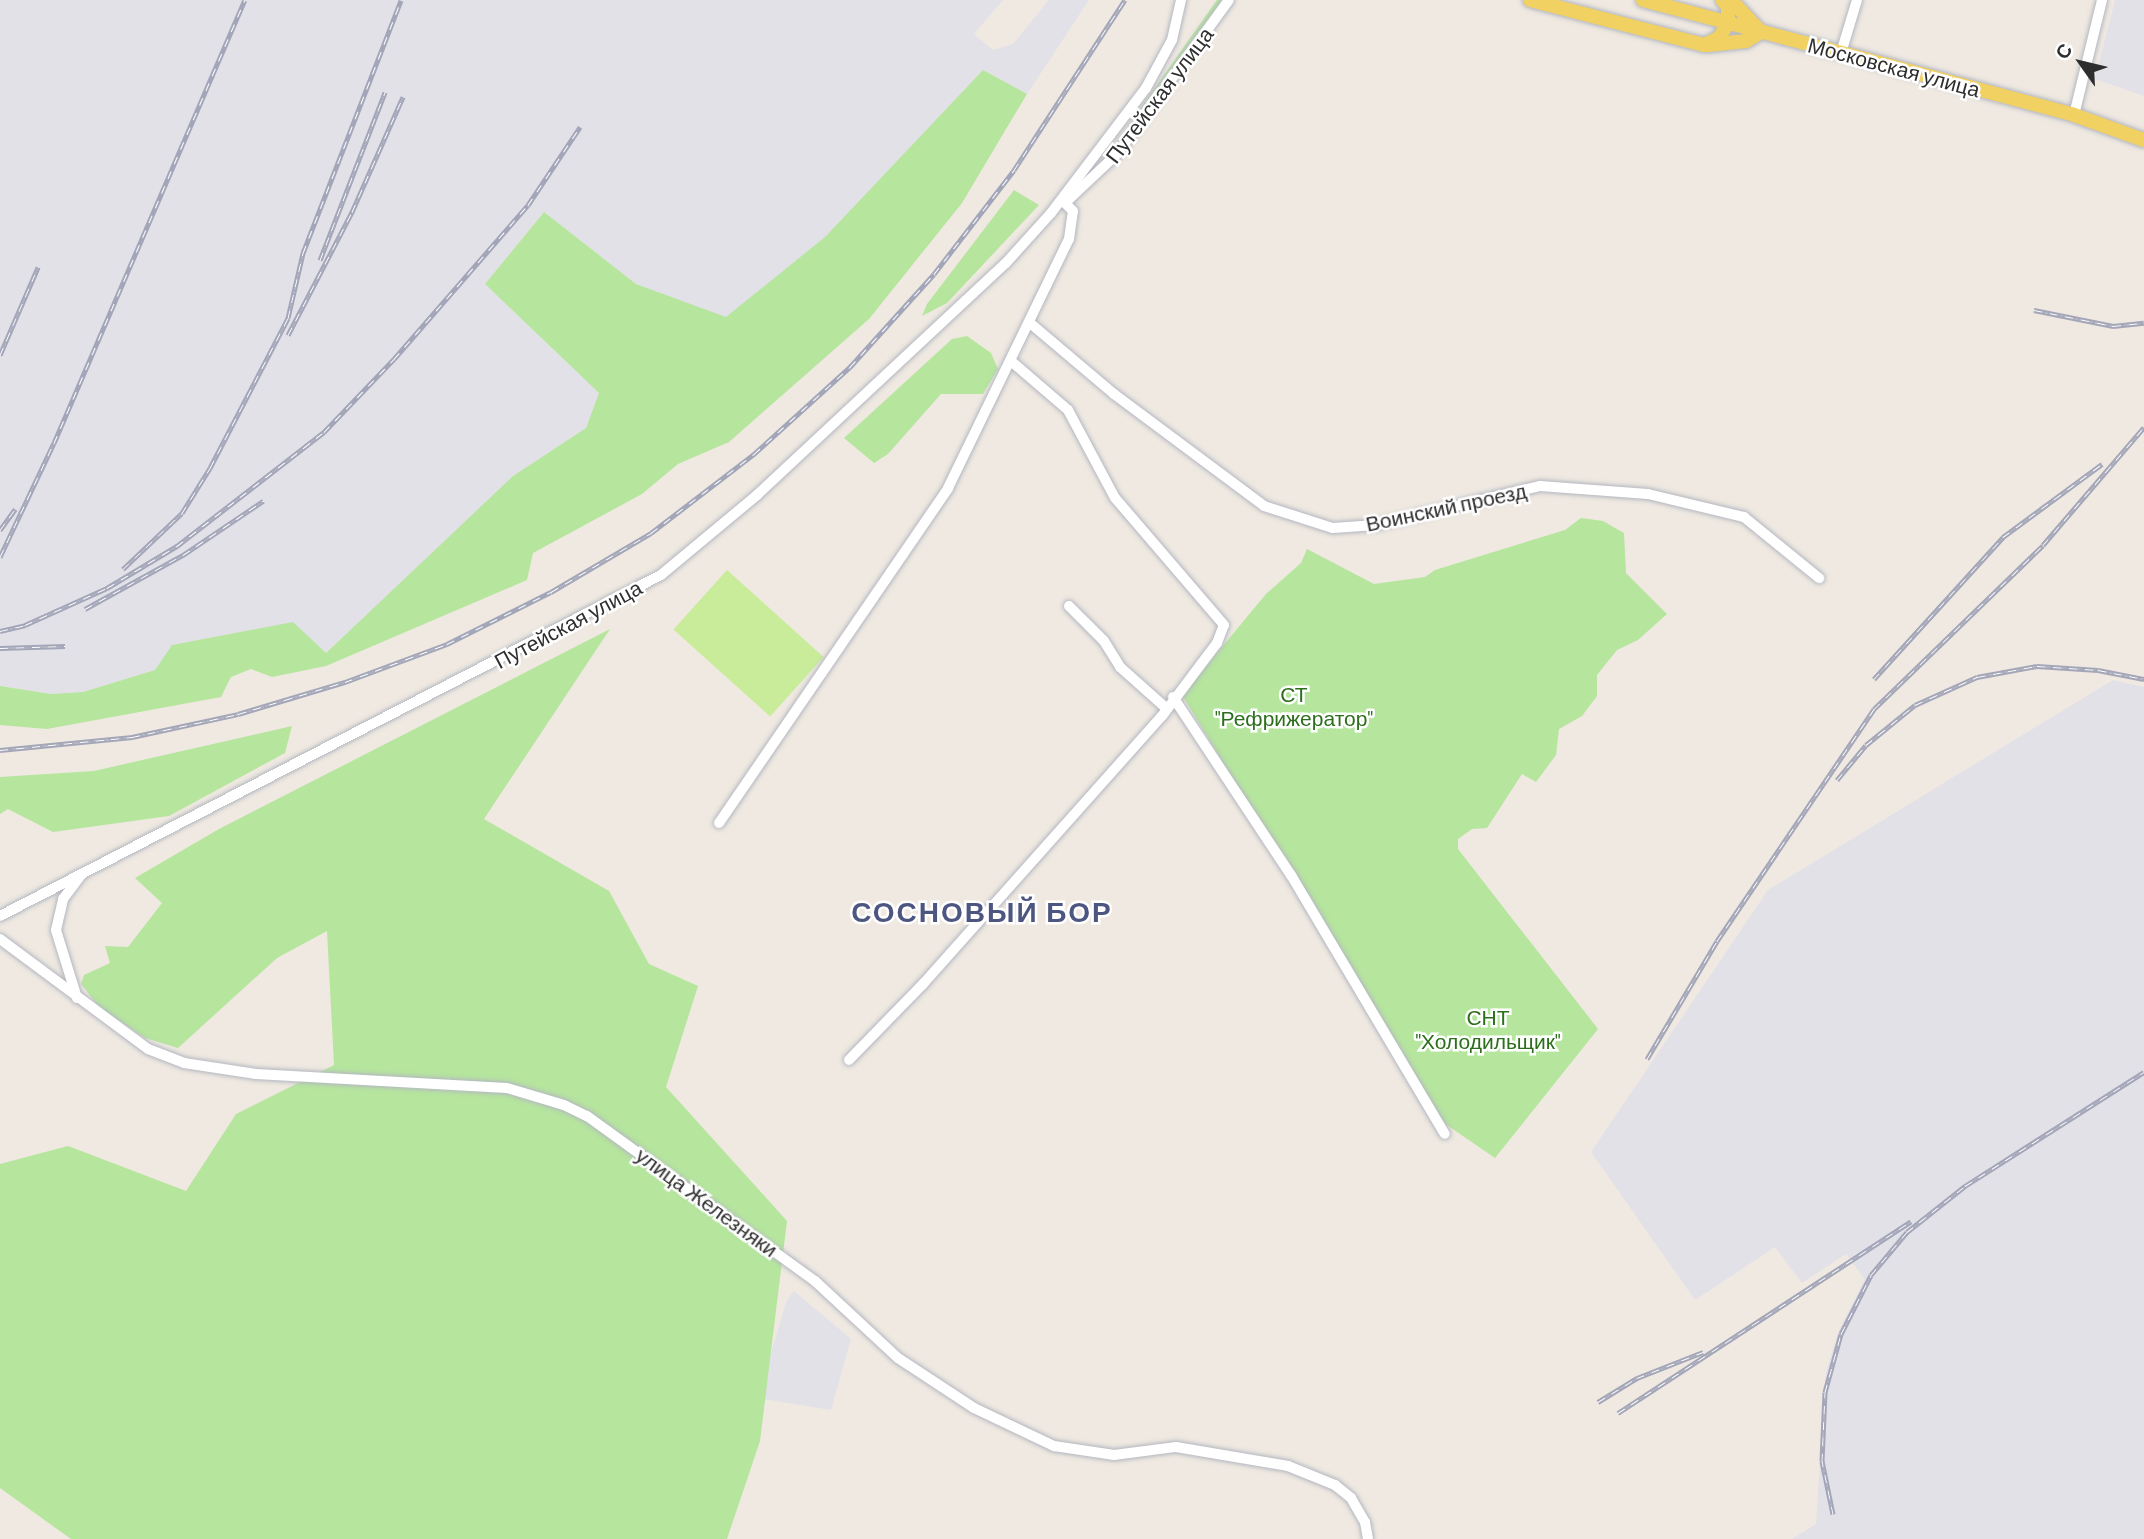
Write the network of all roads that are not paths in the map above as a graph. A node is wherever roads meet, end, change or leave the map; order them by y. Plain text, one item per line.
1 (1181, 0) edge
2 (1229, 0) edge
3 (1530, 0) edge
4 (1643, 0) edge
5 (1721, 0) edge
6 (1731, 0) edge
7 (1857, 0) edge
8 (2102, 0) edge
9 (1728, 23) junction
10 (1761, 32) junction
11 (1704, 45) junction
12 (1841, 53) junction
13 (2074, 115) junction
14 (2144, 140) edge
15 (1065, 203) junction
16 (1051, 213) junction
17 (1030, 323) junction
18 (1011, 361) junction
19 (1819, 578) dead end
20 (1069, 606) dead end
21 (1173, 697) junction
22 (1166, 708) junction
23 (719, 823) dead end
24 (86, 869) junction
25 (0, 916) edge
26 (0, 939) edge
27 (78, 1000) junction
28 (849, 1060) dead end
29 (1446, 1134) dead end
30 (1368, 1539) edge

1 - 16 street, Путейская улица
2 - 15 street, Путейская улица
3 - 11 main road
4 - 9 main road, Московская улица
5 - 9 main road
6 - 10 main road
7 - 12 street
8 - 13 street
9 - 10 main road, Московская улица
9 - 11 main road
10 - 11 main road
10 - 12 main road, Московская улица
12 - 13 main road, Московская улица
13 - 14 main road, Московская улица
15 - 16 street, Путейская улица
15 - 17 street
16 - 24 street, Путейская улица
17 - 18 street
17 - 19 street, Воинский проезд
18 - 21 street
18 - 23 street
20 - 22 street
21 - 22 street
21 - 29 street
22 - 28 street
24 - 25 street, Путейская улица
24 - 27 street
26 - 27 street, улица Железняки
27 - 30 street, улица Железняки

